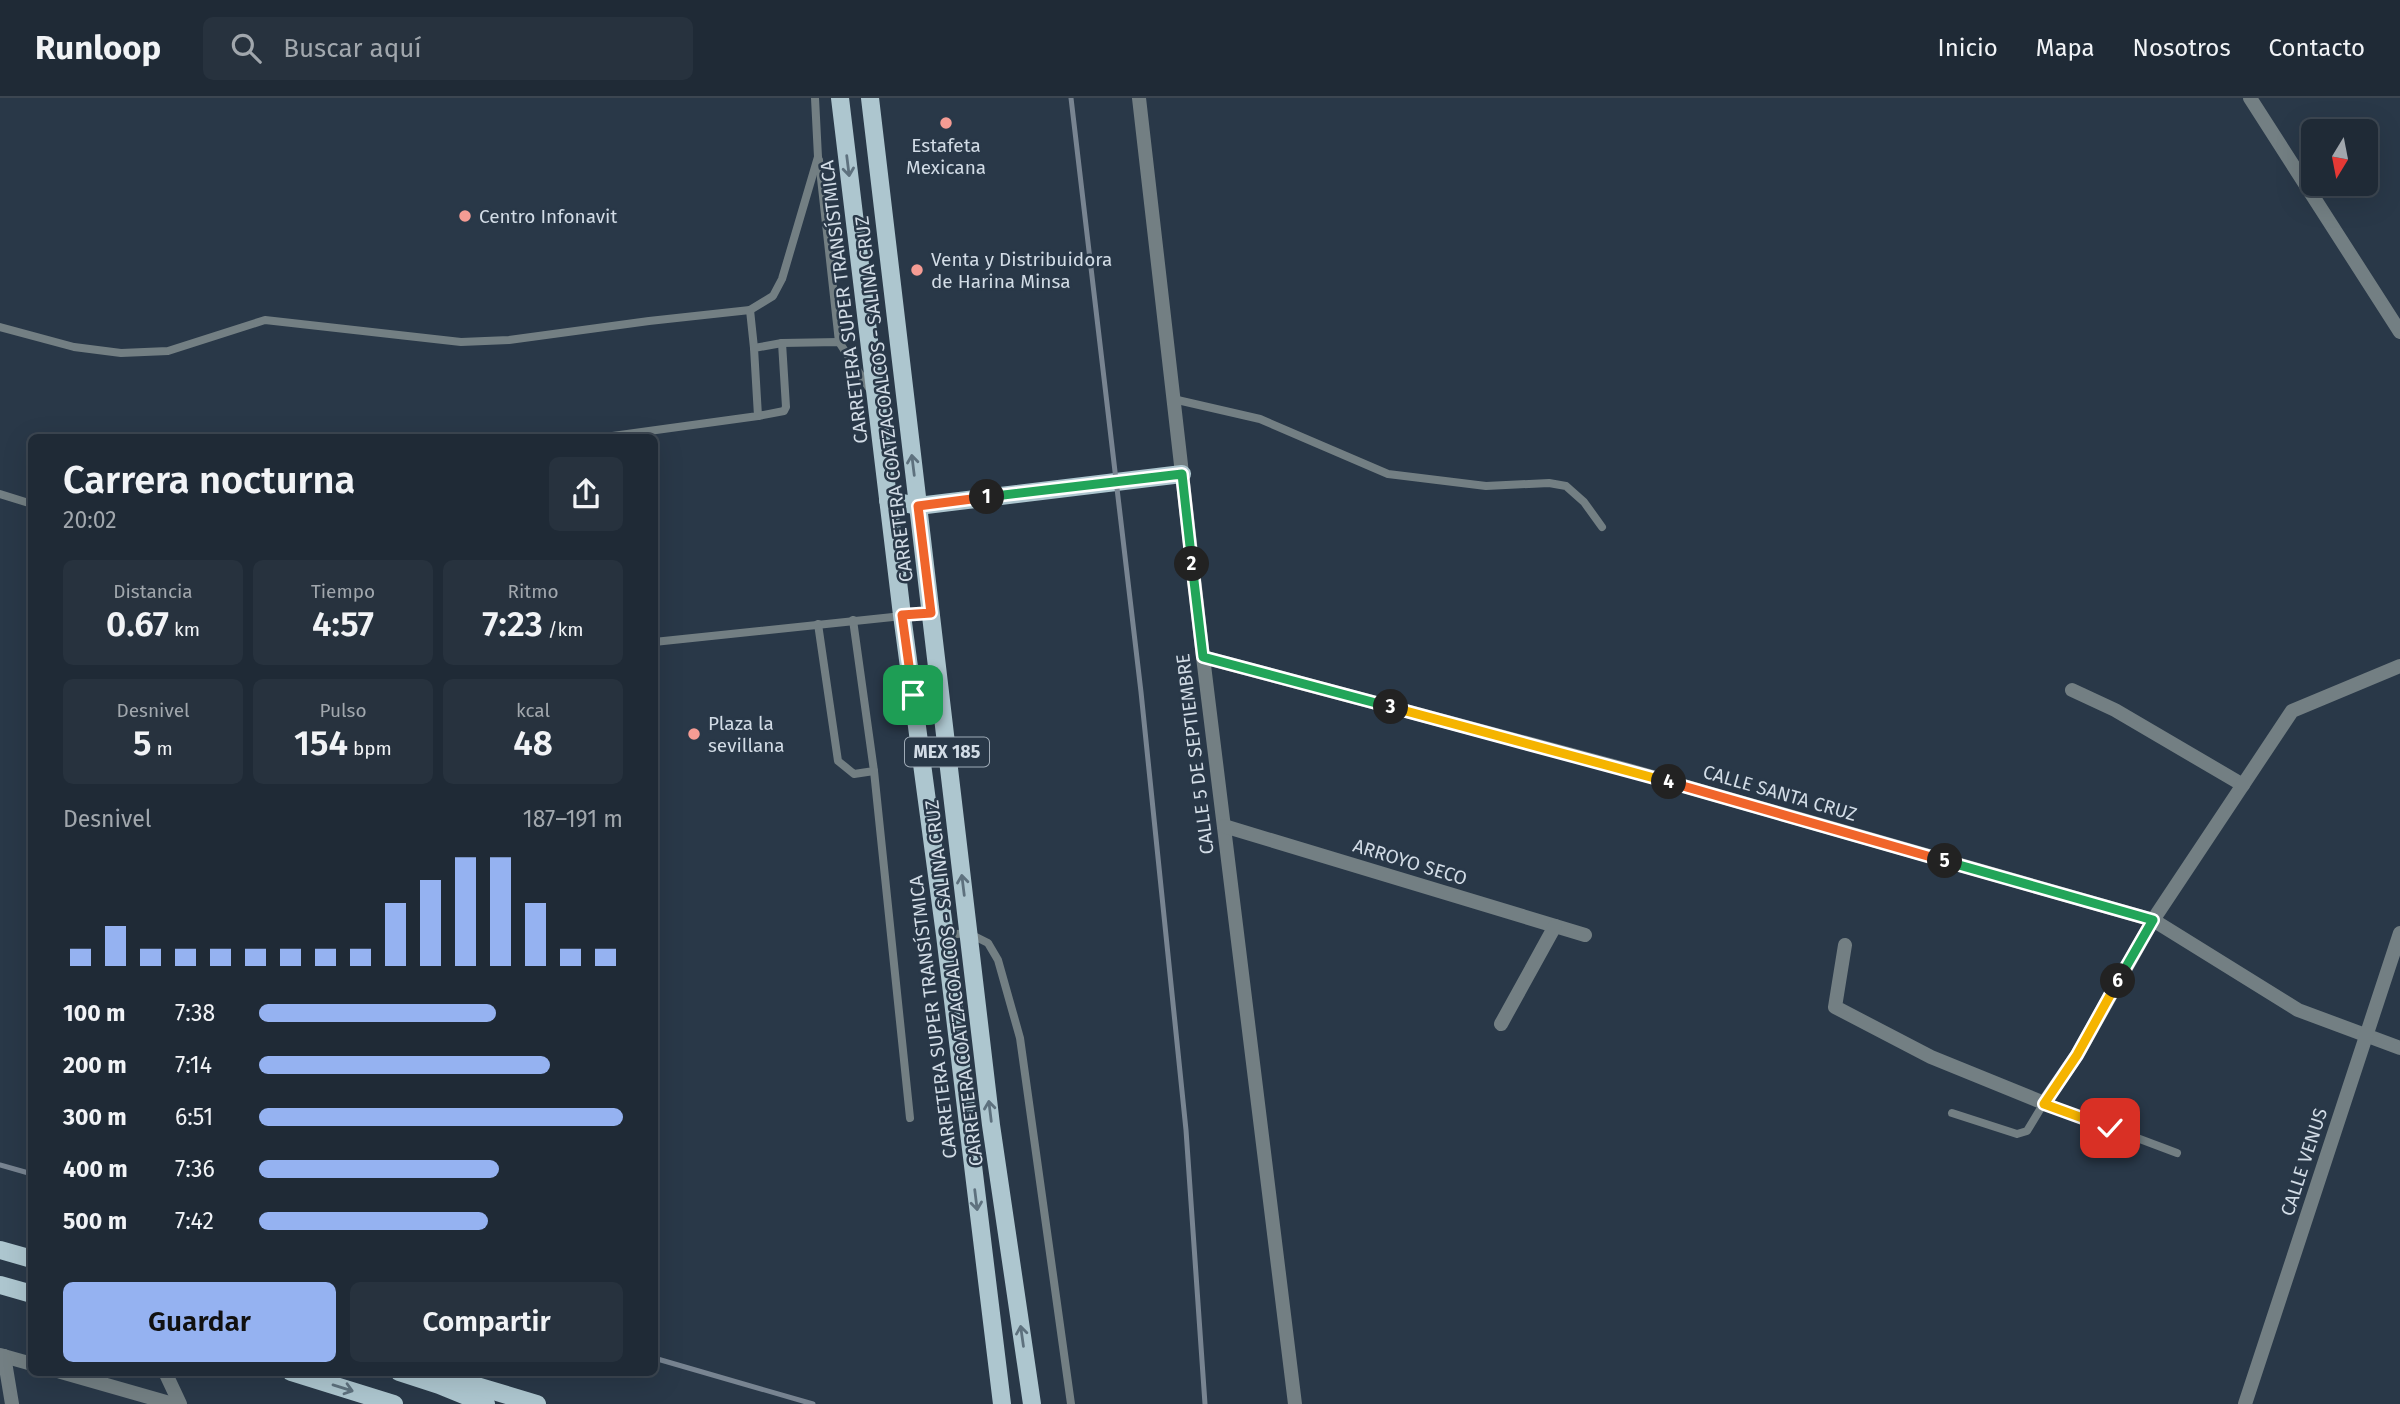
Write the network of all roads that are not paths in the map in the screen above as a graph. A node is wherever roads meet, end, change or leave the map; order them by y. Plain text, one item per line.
1 (815, 98) edge
2 (840, 98) edge
3 (870, 98) edge
4 (1139, 98) edge
5 (2250, 98) edge
6 (818, 156) junction
7 (750, 310) junction
8 (0, 327) edge
9 (2400, 332) edge
10 (839, 342) junction
11 (782, 343) junction
12 (754, 348) junction
13 (877, 399) junction
14 (1173, 399) junction
15 (758, 416) junction
16 (627, 434) edge
17 (1182, 474) junction
18 (0, 494) edge
19 (888, 500) junction
20 (28, 503) edge
21 (918, 506) junction
22 (1602, 527) dead end
23 (931, 613) junction
24 (902, 615) junction
25 (853, 620) junction
26 (818, 624) junction
27 (658, 642) edge
28 (1203, 657) junction
29 (2400, 666) edge
30 (2072, 690) dead end
31 (874, 771) junction
32 (2243, 785) junction
33 (1224, 826) junction
34 (2153, 920) junction
35 (1555, 926) junction
36 (968, 933) junction
37 (2400, 933) edge
38 (945, 934) junction
39 (1585, 935) dead end
40 (1844, 944) dead end
41 (1500, 1024) dead end
42 (2366, 1037) junction
43 (2400, 1048) edge
44 (2044, 1104) junction
45 (1952, 1113) dead end
46 (909, 1118) dead end
47 (2177, 1153) dead end
48 (0, 1250) edge
49 (28, 1258) edge
50 (0, 1285) edge
51 (28, 1293) edge
52 (2, 1355) edge
53 (28, 1363) edge
54 (75, 1376) edge
55 (167, 1376) edge
56 (304, 1376) edge
57 (411, 1376) edge
58 (443, 1376) edge
59 (1000, 1402) edge
60 (12, 1404) edge
61 (173, 1404) edge
62 (180, 1404) edge
63 (394, 1404) edge
64 (486, 1404) edge
65 (537, 1404) edge
66 (1032, 1404) edge
67 (1071, 1404) edge
68 (1295, 1404) edge
69 (2245, 1404) edge

1 - 6 lane
2 -> 13 main road, CARRETERA SUPER TRANSÍSTMICA / MEX 185
21 -> 3 main road, CARRETERA COATZACOALCOS - SALINA CRUZ / MEX 185
4 - 14 street, CALLE 5 DE SEPTIEMBRE
5 - 9 street
6 - 7 lane
6 - 10 lane
7 - 8 lane
7 - 12 lane
10 - 11 lane
10 - 13 lane
11 - 12 lane
11 - 15 lane
12 - 15 lane
13 - 19 main road, CARRETERA SUPER TRANSÍSTMICA / MEX 185
14 - 17 street, CALLE 5 DE SEPTIEMBRE
14 - 22 lane
15 - 16 lane
17 - 21 main road
17 - 28 street, CALLE 5 DE SEPTIEMBRE
18 - 20 lane
19 - 21 main road
19 - 24 main road, CARRETERA SUPER TRANSÍSTMICA / MEX 185
21 - 23 main road, CARRETERA COATZACOALCOS - SALINA CRUZ / MEX 185
23 - 24 lane
36 -> 23 main road, CARRETERA COATZACOALCOS - SALINA CRUZ / MEX 185
24 - 25 lane
24 - 38 main road, CARRETERA SUPER TRANSÍSTMICA / MEX 185
25 - 26 lane
25 - 31 lane
26 - 27 lane
26 - 31 lane
28 - 33 street, CALLE 5 DE SEPTIEMBRE
28 - 34 street, CALLE SANTA CRUZ
29 - 32 street
30 - 32 street
31 - 46 lane
32 - 34 street
33 - 35 street, ARROYO SECO
33 - 68 street, CALLE 5 DE SEPTIEMBRE
34 - 42 street, CALLE SANTA CRUZ
34 - 44 street
35 - 39 street, ARROYO SECO
35 - 41 street
36 - 38 lane
66 -> 36 main road, CARRETERA COATZACOALCOS - SALINA CRUZ / MEX 185
36 - 67 lane
37 - 42 street, CALLE VENUS
38 -> 59 main road, CARRETERA SUPER TRANSÍSTMICA / MEX 185
40 - 44 street
42 - 43 street, CALLE SANTA CRUZ
42 - 69 street, CALLE VENUS
44 - 45 lane
44 - 47 lane
48 - 49 main road
50 - 51 main road
52 - 53 street
52 - 60 street
54 - 61 street
55 - 62 street
56 -> 63 main road
57 - 64 main road
58 - 65 main road

